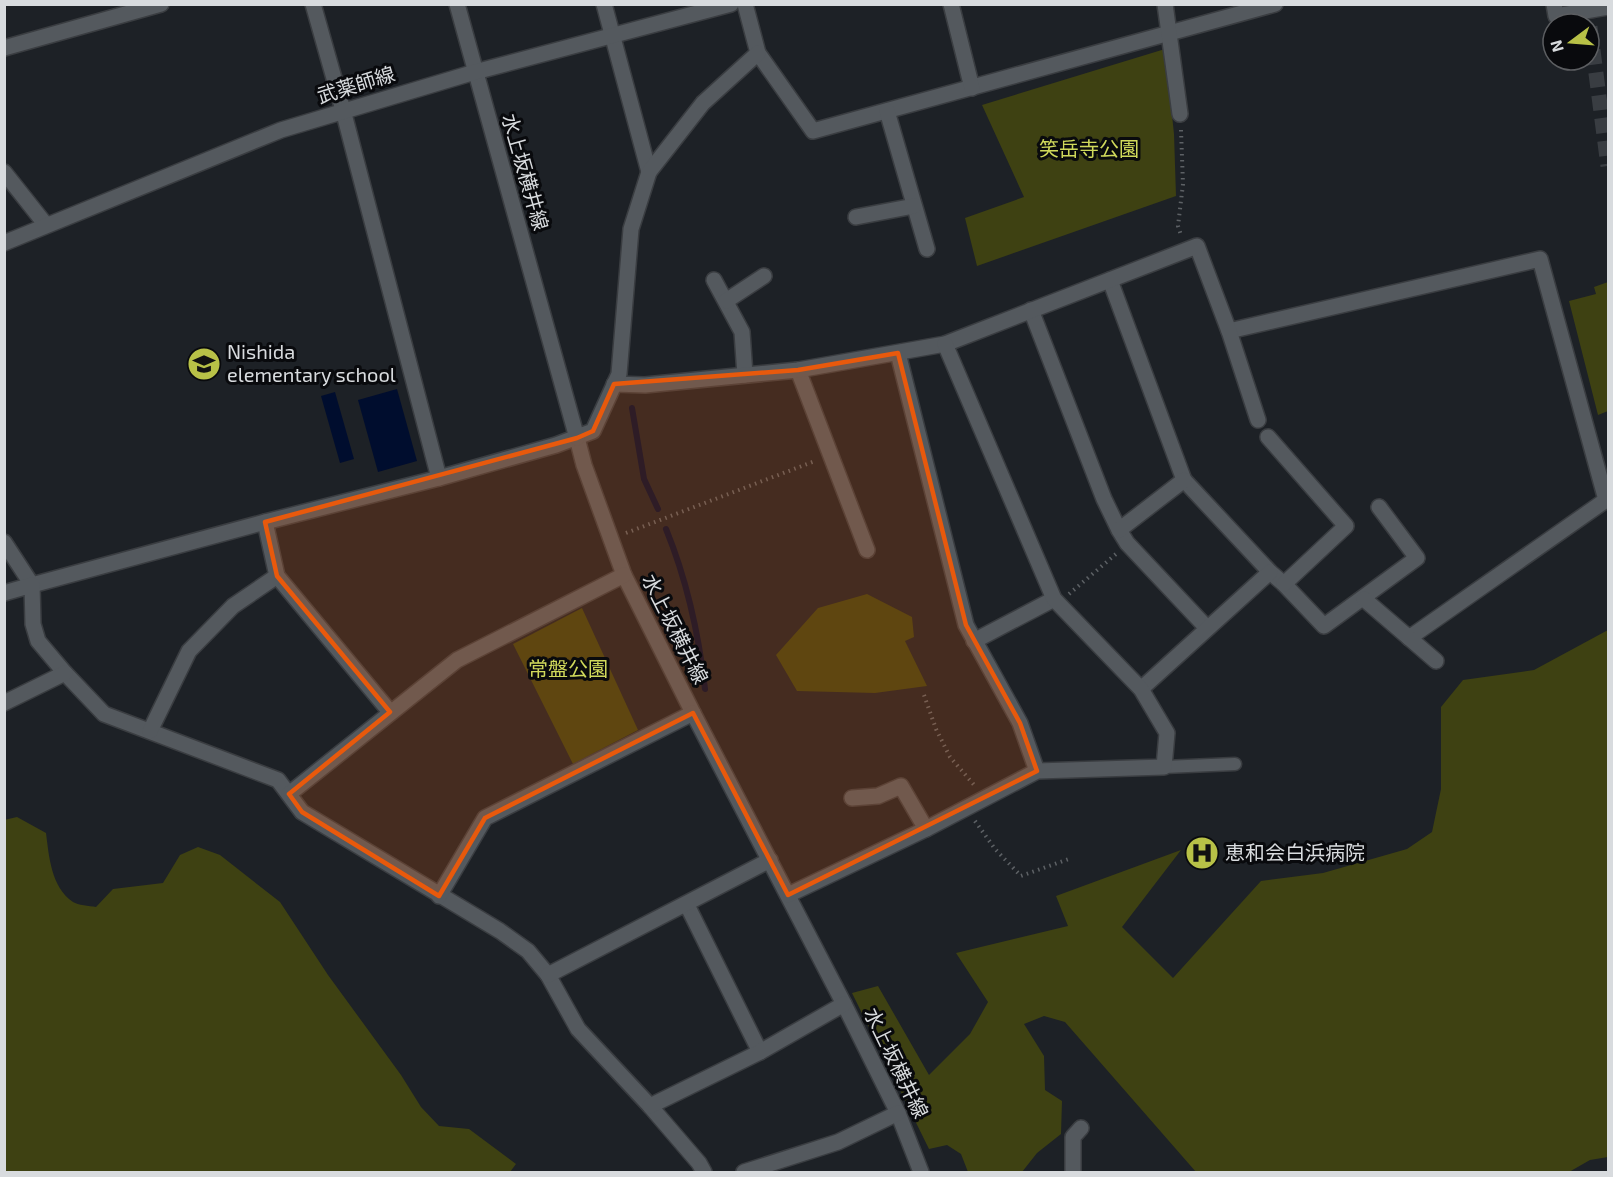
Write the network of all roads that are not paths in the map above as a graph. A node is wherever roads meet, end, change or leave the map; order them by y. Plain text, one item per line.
1 (160, 4) edge
2 (313, 4) edge
3 (457, 4) edge
4 (604, 4) edge
5 (731, 4) edge
6 (745, 4) edge
7 (951, 4) edge
8 (1165, 4) edge
9 (1275, 4) edge
10 (1554, 4) edge
11 (1608, 8) edge
12 (1168, 33) junction
13 (612, 35) junction
14 (4, 48) edge
15 (758, 53) junction
16 (475, 72) junction
17 (972, 88) junction
18 (343, 110) junction
19 (887, 111) junction
20 (1180, 114) road end
21 (649, 171) junction
22 (4, 172) edge
23 (914, 206) junction
24 (856, 217) dead end
25 (46, 225) junction
26 (4, 243) edge
27 (927, 249) dead end
28 (764, 276) dead end
29 (714, 280) dead end
30 (1110, 280) junction
31 (726, 301) junction
32 (1031, 310) junction
33 (1228, 331) junction
34 (945, 344) junction
35 (898, 352) junction
36 (798, 370) junction
37 (746, 375) junction
38 (614, 384) junction
39 (1257, 420) dead end
40 (1268, 437) dead end
41 (577, 438) junction
42 (439, 478) junction
43 (1184, 480) junction
44 (1379, 507) dead end
45 (265, 522) junction
46 (1119, 530) junction
47 (4, 542) edge
48 (867, 549) dead end
49 (1270, 572) junction
50 (624, 575) junction
51 (277, 576) junction
52 (1284, 584) junction
53 (32, 585) junction
54 (4, 593) edge
55 (1059, 598) junction
56 (1364, 598) junction
57 (1207, 628) junction
58 (1409, 638) junction
59 (974, 641) junction
60 (1436, 661) dead end
61 (65, 673) junction
62 (1141, 689) junction
63 (4, 703) edge
64 (390, 712) junction
65 (693, 713) junction
66 (150, 731) junction
67 (1234, 764) dead end
68 (1164, 768) junction
69 (1037, 771) junction
70 (289, 794) junction
71 (852, 798) dead end
72 (926, 829) junction
73 (770, 860) junction
74 (788, 895) junction
75 (439, 896) junction
76 (687, 904) junction
77 (548, 975) junction
78 (844, 1004) junction
79 (760, 1052) junction
80 (650, 1106) junction
81 (898, 1113) junction
82 (1081, 1128) dead end
83 (779, 1167) edge
84 (704, 1173) edge
85 (744, 1173) edge
86 (921, 1173) edge
87 (1073, 1173) edge

1 - 14 street
2 - 18 street
3 - 16 street, 水上坂横井線
4 - 13 street
5 - 13 street, 武薬師線
6 - 15 street
7 - 17 street
8 - 12 street
9 - 12 street
10 - 11 street
12 - 17 street
12 - 20 street
13 - 16 street, 武薬師線
13 - 21 street
15 - 19 street
15 - 21 street
16 - 18 street, 武薬師線
16 - 41 street, 水上坂横井線
17 - 19 street
18 - 25 street, 武薬師線
18 - 42 street
19 - 23 street
21 - 38 street
22 - 25 street
23 - 24 street
23 - 27 street
25 - 26 street, 武薬師線
28 - 31 street
29 - 31 street
30 - 32 street
30 - 33 street
30 - 43 street
31 - 37 street
32 - 34 street
32 - 46 street
33 - 39 street
33 - 58 street
34 - 35 street
34 - 55 street
35 - 36 street
35 - 59 street
36 - 37 street
36 - 48 street
37 - 38 street
38 - 41 street
40 - 52 street
41 - 42 street
41 - 50 street, 水上坂横井線
42 - 45 street
43 - 46 street
43 - 49 street
44 - 56 street
45 - 51 street
45 - 53 street
46 - 57 street
47 - 53 street
49 - 52 street
49 - 57 street
50 - 64 street
50 - 65 street, 水上坂横井線
51 - 64 street
51 - 66 street
52 - 56 street
53 - 54 street
53 - 61 street
55 - 59 street
55 - 62 street
56 - 58 street
57 - 62 street
58 - 60 street
59 - 69 street
61 - 63 street
61 - 66 street
62 - 68 street
64 - 70 street
65 - 73 street, 水上坂横井線
65 - 75 street
66 - 70 street
67 - 68 lane
68 - 69 street
69 - 72 street
70 - 75 street
71 - 72 street
72 - 74 street
73 - 74 street, 水上坂横井線
73 - 76 street
74 - 78 street, 水上坂横井線
75 - 77 street
76 - 77 street
76 - 79 street
77 - 80 street
78 - 79 street
78 - 81 street, 水上坂横井線
79 - 80 street
80 - 84 street
81 - 83 street
81 - 86 street, 水上坂横井線
82 - 87 street
83 - 85 street

